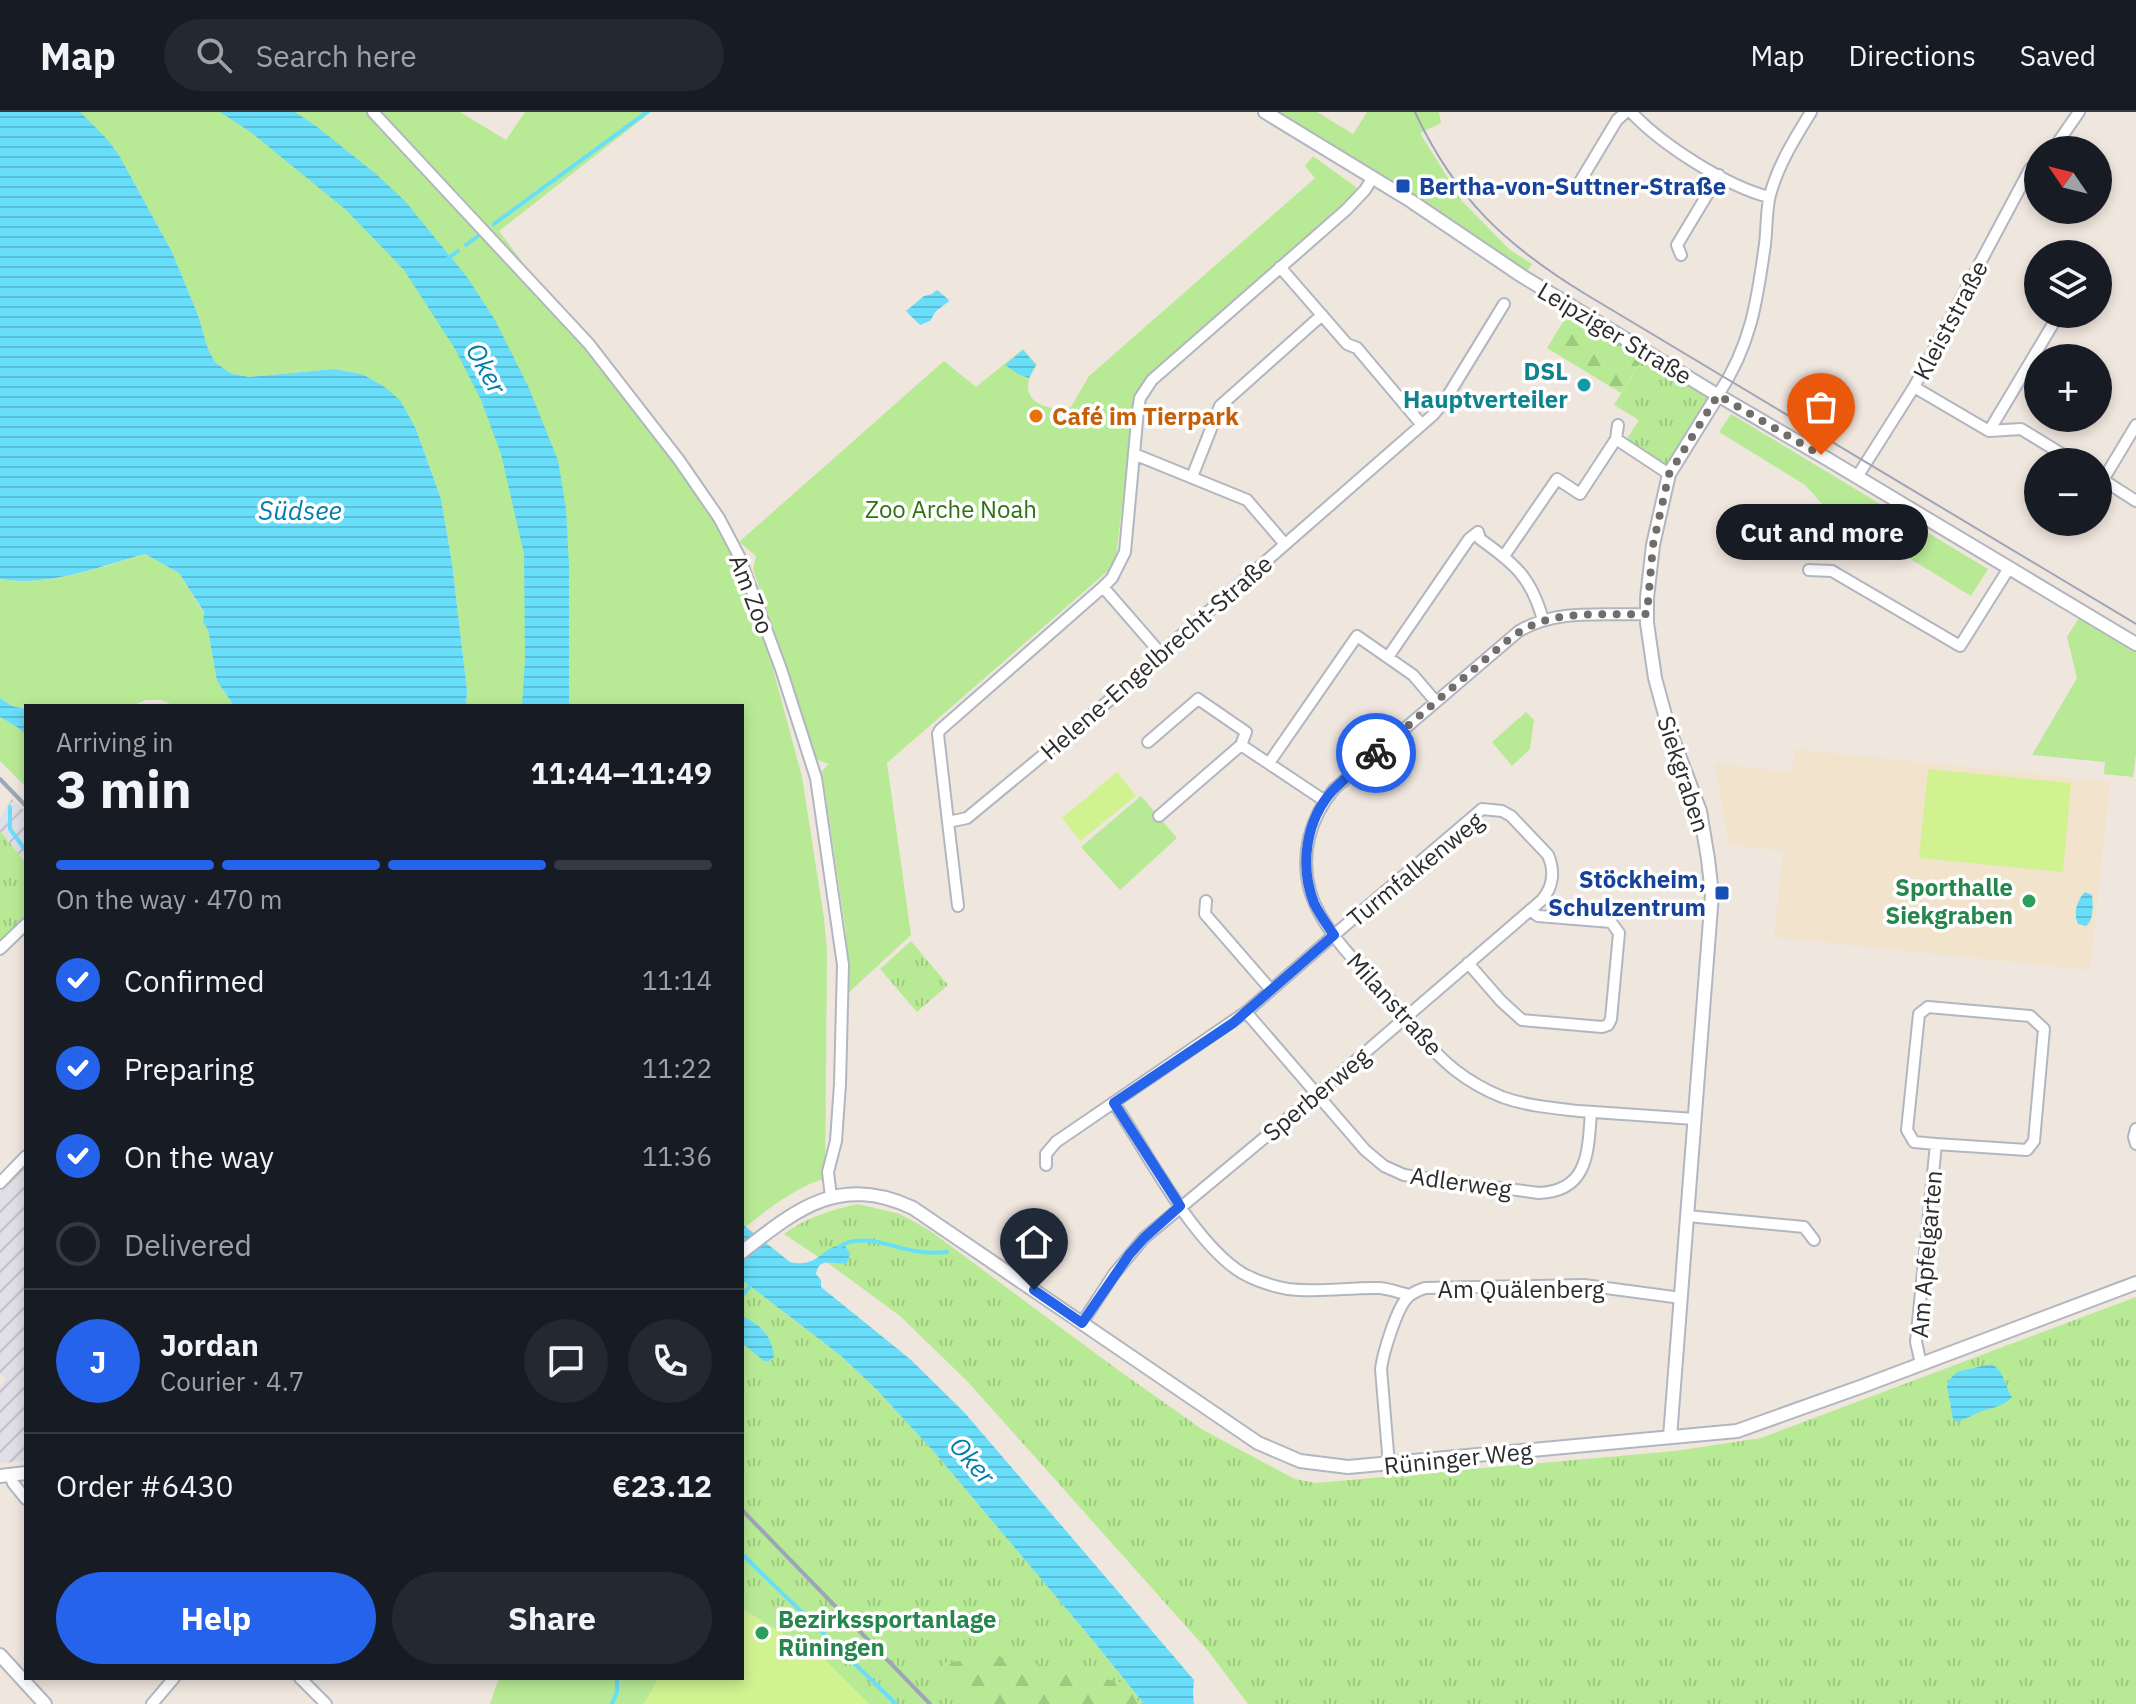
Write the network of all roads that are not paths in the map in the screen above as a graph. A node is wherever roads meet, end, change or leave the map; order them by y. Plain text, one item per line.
1 (373, 112) edge
2 (1265, 112) edge
3 (1629, 112) edge
4 (1811, 112) edge
5 (2079, 112) edge
6 (2062, 136) edge
7 (1719, 175) junction
8 (1373, 177) junction
9 (2024, 180) edge
10 (1567, 187) dead end
11 (1769, 197) junction
12 (1681, 255) dead end
13 (1280, 267) junction
14 (1504, 304) dead end
15 (1322, 315) junction
16 (2051, 328) edge
17 (1914, 387) junction
18 (1718, 395) junction
19 (1422, 425) junction
20 (1618, 425) dead end
21 (2136, 425) edge
22 (1989, 431) junction
23 (1616, 439) junction
24 (2052, 448) edge
25 (1134, 454) junction
26 (2112, 461) edge
27 (1669, 474) junction
28 (1192, 477) junction
29 (1857, 477) junction
30 (2112, 486) edge
31 (2136, 501) edge
32 (1284, 543) junction
33 (1504, 556) junction
34 (2009, 568) junction
35 (1809, 570) dead end
36 (1103, 587) junction
37 (1647, 614) junction
38 (1543, 620) junction
39 (2136, 644) edge
40 (1163, 656) junction
41 (1388, 657) junction
42 (1436, 702) junction
43 (1148, 742) dead end
44 (1241, 745) junction
45 (1269, 763) junction
46 (1325, 801) junction
47 (1159, 816) dead end
48 (948, 822) junction
49 (1552, 871) joint
50 (1206, 901) dead end
51 (958, 906) dead end
52 (1530, 910) junction
53 (24, 926) edge
54 (1334, 935) junction
55 (0, 949) edge
56 (1468, 963) junction
57 (1271, 990) junction
58 (1246, 1012) junction
59 (1406, 1018) junction
60 (1317, 1094) junction
61 (1114, 1103) junction
62 (1591, 1112) junction
63 (1695, 1119) junction
64 (2136, 1129) edge
65 (1936, 1144) junction
66 (2136, 1144) edge
67 (24, 1158) edge
68 (1046, 1165) dead end
69 (0, 1183) edge
70 (831, 1197) junction
71 (1180, 1206) junction
72 (1687, 1216) junction
73 (1814, 1240) dead end
74 (744, 1250) edge
75 (2136, 1283) edge
76 (1410, 1295) junction
77 (1681, 1298) junction
78 (1082, 1323) junction
79 (1921, 1364) junction
80 (1670, 1437) junction
81 (1389, 1465) junction
82 (5, 1475) edge
83 (24, 1497) edge
84 (0, 1655) edge
85 (172, 1680) edge
86 (302, 1680) edge
87 (45, 1704) edge
88 (152, 1704) edge
89 (326, 1704) edge

1 - 70 street, Am Zoo
2 - 8 street, Leipziger Straße
3 - 7 street
3 - 10 street
4 - 11 street
5 - 6 street
7 - 11 street
7 - 12 street
8 - 13 street
8 - 18 street, Leipziger Straße
9 - 17 street, Kleiststraße
11 - 18 street
13 - 15 street
13 - 25 street
14 - 19 street, Helene-Engelbrecht-Straße
15 - 19 street
15 - 28 street
16 - 22 street
17 - 22 street
17 - 29 street, Kleiststraße
18 - 27 street, Siekgraben
18 - 29 street, Leipziger Straße
19 - 32 street, Helene-Engelbrecht-Straße
20 - 23 street
21 - 26 street
22 - 24 street
23 - 27 street
23 - 33 street
25 - 28 street
25 - 36 street
27 - 37 street, Siekgraben
28 - 32 street
29 - 34 street, Leipziger Straße
30 - 31 street
32 - 40 street, Helene-Engelbrecht-Straße
33 - 38 street
33 - 41 street
34 - 35 street
34 - 39 street, Leipziger Straße
36 - 40 street
36 - 48 street
37 - 38 street, Milanstraße
37 - 63 street, Siekgraben
38 - 42 street, Milanstraße
40 - 48 street, Helene-Engelbrecht-Straße
41 - 42 street
41 - 45 street
42 - 46 street, Milanstraße
43 - 44 street
44 - 45 street
44 - 47 street
45 - 46 street
46 - 54 street, Milanstraße
48 - 51 street
49 - 52 street, Sperberweg
49 - 54 street, Turmfalkenweg
50 - 57 street
52 - 56 street, Sperberweg
52 - 56 street
53 - 55 street
54 - 57 street, Turmfalkenweg
54 - 59 street, Milanstraße
56 - 59 street, Sperberweg
57 - 58 street, Turmfalkenweg
58 - 60 street, Adlerweg
58 - 61 street, Turmfalkenweg
59 - 60 street, Sperberweg
59 - 62 street, Milanstraße
60 - 62 street, Adlerweg
60 - 71 street, Sperberweg
61 - 68 street, Turmfalkenweg
61 - 71 street, Am Quälenberg
62 - 63 street, Milanstraße
63 - 72 street, Siekgraben
64 - 66 street
65 - 65 street, Am Apfelgarten
65 - 79 street, Am Apfelgarten
67 - 69 street
70 - 74 street
70 - 78 street, Rüninger Weg
71 - 76 street, Am Quälenberg
71 - 78 street, Sperberweg
72 - 73 street
72 - 77 street, Siekgraben
75 - 79 street, Rüninger Weg
76 - 77 street, Am Quälenberg
76 - 81 street, Am Quälenberg
77 - 80 street, Siekgraben
78 - 81 street, Rüninger Weg
79 - 80 street, Rüninger Weg
80 - 81 street, Rüninger Weg
82 - 83 street
84 - 87 street
85 - 88 street
86 - 89 street

